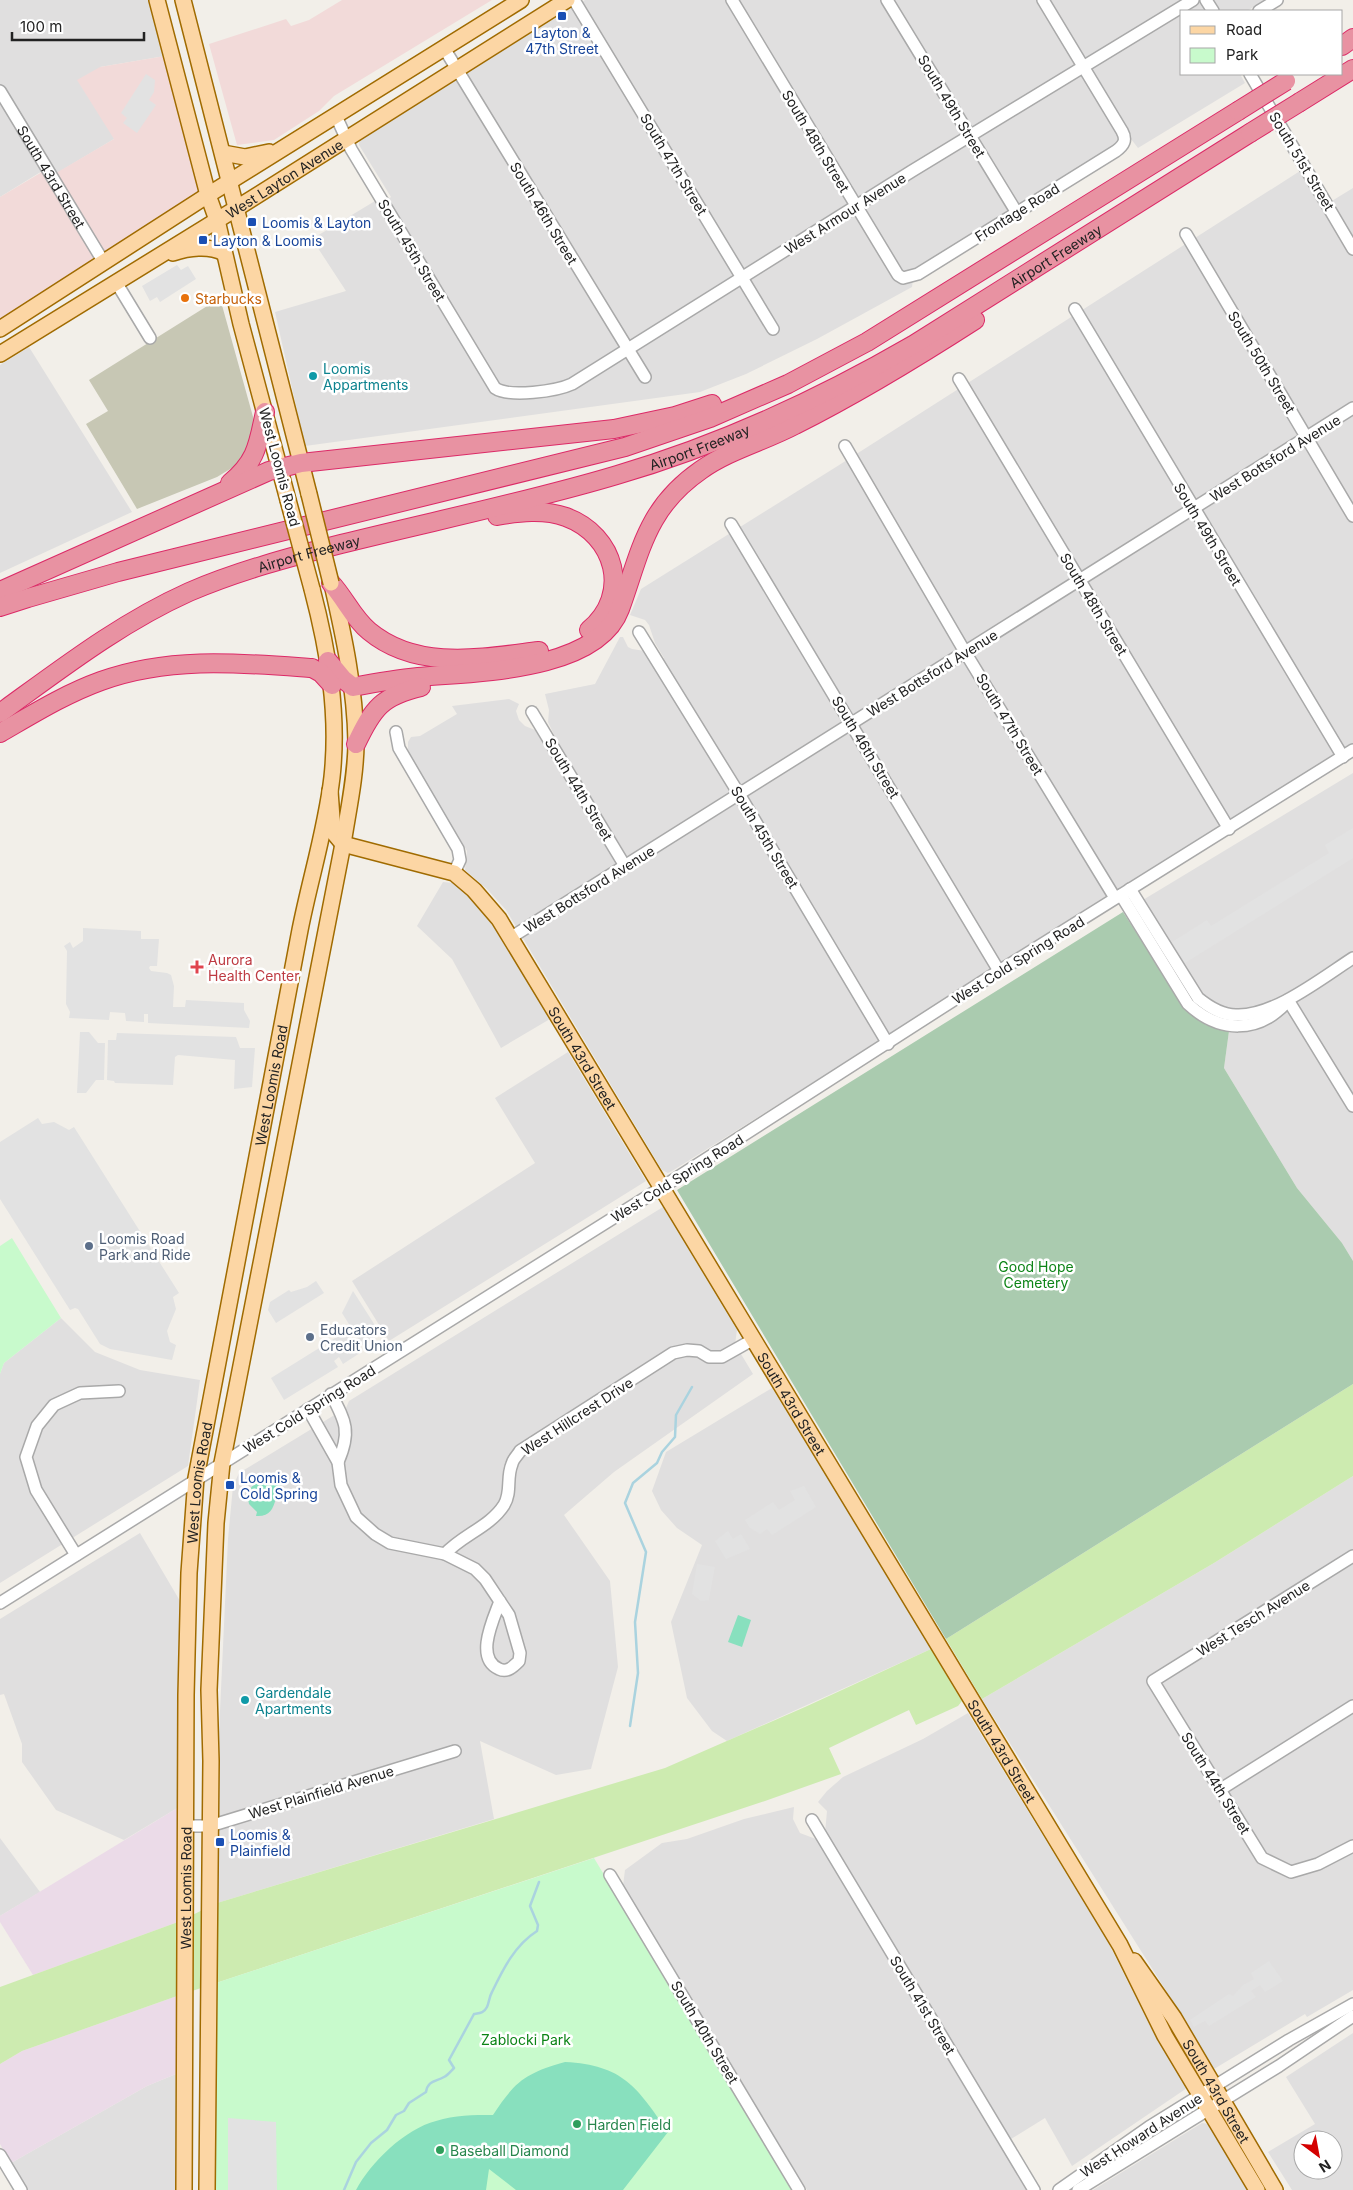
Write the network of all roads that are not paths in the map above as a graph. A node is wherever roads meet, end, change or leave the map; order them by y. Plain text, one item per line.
1 (157, 0) edge
2 (173, 0) edge
3 (184, 0) edge
4 (521, 0) edge
5 (567, 0) edge
6 (574, 0) edge
7 (732, 0) edge
8 (888, 0) edge
9 (1043, 0) edge
10 (1193, 0) edge
11 (1277, 0) edge
12 (1261, 10) edge
13 (194, 45) junction
14 (444, 48) junction
15 (1083, 68) junction
16 (456, 69) junction
17 (1353, 69) edge
18 (1251, 75) edge
19 (1292, 77) edge
20 (0, 91) edge
21 (336, 116) junction
22 (970, 137) junction
23 (346, 139) junction
24 (295, 141) junction
25 (223, 153) junction
26 (230, 180) junction
27 (208, 194) junction
28 (237, 208) junction
29 (856, 208) junction
30 (1017, 213) junction
31 (217, 220) junction
32 (1186, 234) dead end
33 (1353, 249) edge
34 (224, 253) junction
35 (1057, 254) junction
36 (154, 259) junction
37 (103, 261) junction
38 (742, 277) junction
39 (905, 278) joint
40 (116, 282) junction
41 (1075, 310) dead end
42 (0, 329) edge
43 (773, 329) dead end
44 (150, 338) dead end
45 (867, 342) junction
46 (628, 350) junction
47 (0, 354) edge
48 (645, 377) dead end
49 (959, 379) dead end
50 (492, 382) joint
51 (1353, 408) edge
52 (265, 412) junction
53 (1307, 437) junction
54 (844, 446) dead end
55 (301, 463) junction
56 (281, 467) junction
57 (219, 492) junction
58 (1193, 509) junction
59 (1353, 516) edge
60 (731, 524) dead end
61 (364, 538) junction
62 (1079, 580) junction
63 (332, 583) junction
64 (0, 591) edge
65 (0, 608) edge
66 (639, 632) dead end
67 (966, 652) junction
68 (328, 661) junction
69 (462, 674) junction
70 (332, 685) junction
71 (353, 687) junction
72 (532, 712) dead end
73 (0, 713) edge
74 (852, 723) junction
75 (396, 732) dead end
76 (0, 733) edge
77 (356, 744) junction
78 (1353, 750) edge
79 (1343, 757) junction
80 (330, 791) junction
81 (739, 794) junction
82 (1229, 829) junction
83 (321, 841) junction
84 (343, 844) junction
85 (625, 866) junction
86 (454, 873) junction
87 (1122, 894) junction
88 (331, 908) junction
89 (510, 938) junction
90 (1353, 958) edge
91 (999, 971) junction
92 (1288, 1000) junction
93 (888, 1044) junction
94 (1353, 1106) edge
95 (258, 1158) junction
96 (282, 1161) junction
97 (661, 1188) junction
98 (754, 1339) junction
99 (119, 1391) dead end
100 (331, 1394) junction
101 (308, 1409) junction
102 (338, 1462) junction
103 (222, 1463) junction
104 (196, 1478) junction
105 (445, 1554) junction
106 (76, 1555) junction
107 (1353, 1556) edge
108 (500, 1601) junction
109 (0, 1603) edge
110 (1153, 1681) joint
111 (1353, 1706) edge
112 (455, 1751) dead end
113 (1221, 1789) junction
114 (812, 1820) dead end
115 (186, 1826) junction
116 (210, 1826) junction
117 (1353, 1846) edge
118 (610, 1875) dead end
119 (1120, 1945) junction
120 (1353, 2004) edge
121 (1353, 2016) edge
122 (1215, 2086) junction
123 (208, 2087) junction
124 (183, 2088) junction
125 (1201, 2095) junction
126 (1224, 2100) junction
127 (1209, 2110) junction
128 (0, 2155) edge
129 (21, 2190) edge
130 (184, 2190) edge
131 (207, 2190) edge
132 (799, 2190) edge
133 (1034, 2190) edge
134 (1059, 2190) edge
135 (1078, 2190) edge
136 (1256, 2190) edge
137 (1276, 2190) edge

1 - 27 main road, West Loomis Road
2 - 13 main road
3 - 13 main road, West Loomis Road
4 - 14 main road, West Layton Avenue
5 - 16 main road, West Layton Avenue
6 - 38 street, South 47th Street
7 - 29 street, South 48th Street
8 - 22 street, South 49th Street
9 - 15 street
10 - 15 street, West Armour Avenue
11 - 12 street
13 - 25 main road, West Loomis Road
14 - 16 street, South 46th Street
14 - 21 main road, West Layton Avenue
15 - 22 street, West Armour Avenue
15 - 30 street, Frontage Road
16 - 23 main road, West Layton Avenue
16 - 46 street, South 46th Street
17 - 35 highway, Airport Freeway, bridge
18 - 33 street, South 51st Street
19 - 45 highway, Airport Freeway, bridge
20 - 37 street, South 43rd Street
21 - 23 street, South 45th Street
21 - 24 main road, West Layton Avenue
22 - 29 street, West Armour Avenue
22 - 30 street, South 49th Street
23 - 28 main road, West Layton Avenue
23 - 50 street, South 45th Street
24 - 25 main road
24 - 26 main road, West Layton Avenue
25 - 26 main road, West Loomis Road
26 - 27 main road, West Layton Avenue
26 - 28 main road, West Loomis Road
27 - 31 main road, West Loomis Road
27 - 37 main road, West Layton Avenue
28 - 31 main road, West Layton Avenue
28 - 55 main road, West Loomis Road
29 - 38 street, West Armour Avenue
29 - 39 street, South 48th Street
30 - 39 street, Frontage Road
31 - 34 main road, West Loomis Road
31 - 36 main road, West Layton Avenue
32 - 53 street, South 50th Street
34 - 36 main road
34 - 52 main road, West Loomis Road
35 - 61 highway, Airport Freeway
35 - 69 highway
36 - 40 main road, West Layton Avenue
37 - 42 main road, West Layton Avenue
38 - 43 street, South 47th Street
38 - 46 street, West Armour Avenue
40 - 44 street
40 - 47 main road, West Layton Avenue
41 - 58 street, South 49th Street
45 - 55 highway
45 - 65 highway, Airport Freeway
46 - 48 street, South 46th Street
46 - 50 street, West Armour Avenue
49 - 62 street, South 48th Street
51 - 53 street, West Bottsford Avenue
52 - 56 main road, West Loomis Road
52 - 57 highway
53 - 58 street, West Bottsford Avenue
53 - 59 street, South 50th Street
54 - 67 street, South 47th Street
55 - 56 highway
55 - 63 main road, West Loomis Road, bridge
56 - 57 highway
56 - 68 main road, West Loomis Road, bridge
57 - 64 highway
58 - 62 street, West Bottsford Avenue
58 - 79 street, South 49th Street
60 - 74 street, South 46th Street
61 - 63 highway
61 - 73 highway, Airport Freeway
62 - 67 street, West Bottsford Avenue
62 - 82 street, South 48th Street
63 - 71 main road, West Loomis Road
66 - 81 street, South 45th Street
67 - 74 street, West Bottsford Avenue
67 - 87 street, South 47th Street
68 - 70 main road, West Loomis Road
68 - 71 highway
69 - 71 highway
69 - 77 highway
70 - 76 highway
70 - 80 main road, West Loomis Road
71 - 77 main road, West Loomis Road
72 - 85 street, South 44th Street
74 - 81 street, West Bottsford Avenue
74 - 91 street, South 46th Street
75 - 86 street
77 - 84 main road, West Loomis Road
78 - 79 street, West Cold Spring Road
79 - 82 street, West Cold Spring Road
80 - 83 main road, West Loomis Road
80 - 84 main road
81 - 85 street, West Bottsford Avenue
81 - 93 street, South 45th Street
82 - 87 street, West Cold Spring Road
83 - 88 main road
83 - 95 main road, West Loomis Road
84 - 86 main road, South 43rd Street
84 - 88 main road, West Loomis Road
85 - 89 street, West Bottsford Avenue
86 - 89 main road, South 43rd Street
87 - 91 street, West Cold Spring Road
87 - 92 street, South 47th Street
88 - 96 main road, West Loomis Road
89 - 97 main road, South 43rd Street
90 - 92 street, South 47th Street
91 - 93 street, West Cold Spring Road
92 - 94 street
93 - 97 street, West Cold Spring Road
95 - 96 main road
95 - 104 main road, West Loomis Road
96 - 103 main road, West Loomis Road
97 - 98 main road, South 43rd Street
97 - 100 street, West Cold Spring Road
98 - 105 street, West Hillcrest Drive
98 - 119 main road, South 43rd Street
99 - 106 street
100 - 101 street, West Cold Spring Road
100 - 102 street
101 - 102 street
101 - 103 street, West Cold Spring Road
102 - 105 street
103 - 104 street, West Cold Spring Road
103 - 116 main road, West Loomis Road
104 - 106 street, West Cold Spring Road
104 - 115 main road, West Loomis Road
105 - 108 street
106 - 109 street, West Cold Spring Road
107 - 110 street, West Tesch Avenue
108 - 108 street
110 - 113 street, South 44th Street
111 - 113 street
112 - 116 street, West Plainfield Avenue
113 - 117 street, South 44th Street
114 - 133 street, South 41st Street
115 - 116 street, West Plainfield Avenue
115 - 124 main road, West Loomis Road
116 - 123 main road, West Loomis Road
118 - 132 street, South 40th Street
119 - 122 main road, South 43rd Street
119 - 125 main road, South 43rd Street
120 - 122 street, West Howard Avenue
121 - 126 street, West Howard Avenue
122 - 125 street, West Howard Avenue
122 - 126 main road, South 43rd Street
123 - 124 main road
123 - 131 main road, West Loomis Road
124 - 130 main road, West Loomis Road
125 - 127 main road, South 43rd Street
125 - 134 street, West Howard Avenue
126 - 127 street, West Howard Avenue
126 - 137 main road, South 43rd Street
127 - 135 street, West Howard Avenue
127 - 136 main road, South 43rd Street
128 - 129 street

